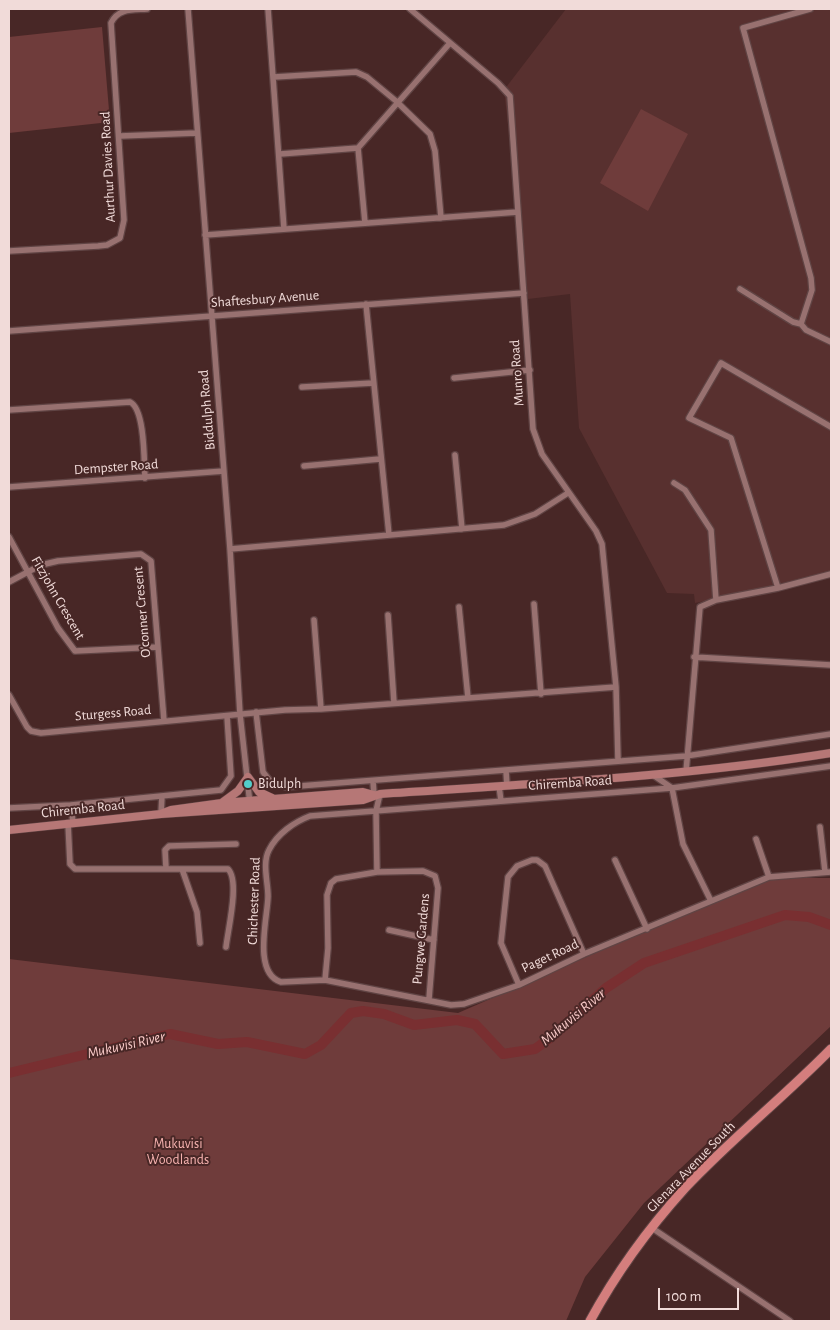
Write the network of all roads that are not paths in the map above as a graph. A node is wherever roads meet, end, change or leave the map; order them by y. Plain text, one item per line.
1 (147, 9) edge
2 (188, 9) edge
3 (268, 9) edge
4 (410, 9) edge
5 (810, 9) edge
6 (450, 43) junction
7 (274, 77) junction
8 (396, 101) junction
9 (197, 133) junction
10 (120, 136) junction
11 (358, 148) junction
12 (280, 154) junction
13 (518, 212) junction
14 (441, 218) junction
15 (364, 223) junction
16 (284, 229) junction
17 (205, 235) junction
18 (9, 251) edge
19 (740, 289) dead end
20 (524, 293) junction
21 (366, 304) junction
22 (211, 315) junction
23 (801, 324) junction
24 (9, 331) edge
25 (831, 342) edge
26 (530, 370) junction
27 (454, 378) dead end
28 (373, 383) junction
29 (302, 387) dead end
30 (9, 410) edge
31 (831, 427) edge
32 (456, 454) dead end
33 (380, 459) junction
34 (304, 466) dead end
35 (224, 471) junction
36 (146, 478) junction
37 (674, 483) dead end
38 (9, 487) edge
39 (568, 492) junction
40 (462, 529) junction
41 (389, 535) junction
42 (9, 538) edge
43 (230, 549) junction
44 (28, 571) junction
45 (831, 574) edge
46 (9, 582) edge
47 (778, 588) junction
48 (716, 600) junction
49 (534, 604) dead end
50 (459, 607) dead end
51 (388, 616) dead end
52 (314, 620) dead end
53 (158, 647) junction
54 (694, 657) junction
55 (831, 665) edge
56 (616, 688) junction
57 (541, 694) junction
58 (9, 695) edge
59 (468, 698) junction
60 (394, 703) junction
61 (321, 710) junction
62 (256, 712) junction
63 (240, 714) junction
64 (227, 716) junction
65 (164, 721) junction
66 (831, 734) edge
67 (831, 753) edge
68 (686, 756) junction
69 (618, 760) junction
70 (831, 766) edge
71 (506, 771) junction
72 (686, 772) junction
73 (653, 775) junction
74 (248, 777) junction
75 (373, 780) junction
76 (504, 786) junction
77 (672, 788) junction
78 (377, 795) junction
79 (162, 796) junction
80 (273, 799) junction
81 (500, 801) junction
82 (222, 803) junction
83 (71, 805) junction
84 (250, 805) junction
85 (9, 808) edge
86 (376, 812) junction
87 (161, 814) junction
88 (310, 816) joint
89 (71, 823) junction
90 (820, 827) dead end
91 (9, 830) edge
92 (756, 839) dead end
93 (236, 844) dead end
94 (615, 860) dead end
95 (166, 868) junction
96 (182, 869) junction
97 (377, 872) junction
98 (828, 872) edge
99 (769, 876) junction
100 (711, 901) junction
101 (647, 928) junction
102 (389, 930) dead end
103 (434, 940) junction
104 (200, 943) dead end
105 (226, 946) dead end
106 (584, 954) junction
107 (272, 976) joint
108 (326, 980) junction
109 (519, 984) junction
110 (429, 999) junction
111 (831, 1049) edge
112 (652, 1228) junction
113 (590, 1321) edge
114 (790, 1321) edge

1 - 10 street, Aurthur Davies Road
2 - 9 street, Biddulph Road
3 - 7 street
4 - 6 street, Munro Road
5 - 23 street
6 - 8 street
6 - 13 street, Munro Road
7 - 8 street
7 - 12 street
8 - 11 street
8 - 14 street
9 - 10 street
9 - 17 street, Biddulph Road
10 - 18 street, Aurthur Davies Road
11 - 12 street
11 - 15 street
12 - 16 street
13 - 14 street
13 - 20 street, Munro Road
14 - 15 street
15 - 16 street
16 - 17 street
17 - 22 street, Biddulph Road
19 - 23 street
20 - 21 street, Shaftesbury Avenue
20 - 26 street, Munro Road
21 - 22 street, Shaftesbury Avenue
21 - 28 street
22 - 24 street, Shaftesbury Avenue
22 - 35 street, Biddulph Road
23 - 25 street
26 - 27 street
26 - 39 street, Munro Road
28 - 29 street
28 - 33 street
30 - 36 street
31 - 47 street
32 - 40 street
33 - 34 street
33 - 41 street
35 - 36 street, Dempster Road
35 - 43 street, Biddulph Road
36 - 38 street, Dempster Road
37 - 48 street
39 - 40 street
39 - 56 street, Munro Road
40 - 41 street
41 - 43 street
42 - 44 street, Fitzjohn Crescent
43 - 63 street, Biddulph Road
44 - 46 street, O'conner Cresent
44 - 53 street, Fitzjohn Crescent
44 - 53 street, O'conner Cresent
45 - 47 street
47 - 48 street
48 - 54 street
49 - 57 street
50 - 59 street
51 - 60 street
52 - 61 street
53 - 65 street, O'conner Cresent
54 - 55 street
54 - 68 street
56 - 57 street, Sturgess Road
56 - 69 street, Munro Road
57 - 59 street, Sturgess Road
58 - 65 street, Sturgess Road
59 - 60 street, Sturgess Road
60 - 61 street, Sturgess Road
61 - 62 street, Sturgess Road
62 - 63 street, Sturgess Road
62 - 75 street
63 - 64 street, Sturgess Road
63 - 74 street, Biddulph Road
64 - 65 street, Sturgess Road
64 - 79 street
66 - 68 street
67 - 72 main road, Chiremba Road
68 - 69 street
68 - 72 street
69 - 71 street
70 - 77 street, Chiremba Road
71 - 75 street
71 - 76 street
72 - 73 main road, Chiremba Road
73 - 76 main road, Chiremba Road
73 - 77 street
74 - 80 main road
74 - 82 main road
74 - 84 street, Biddulph Road
75 - 78 street
76 - 78 main road, Chiremba Road
76 - 81 street
77 - 81 street, Chiremba Road
77 - 100 street
78 - 80 main road, Chiremba Road
78 - 84 main road, Chiremba Road
78 - 86 street
79 - 83 street
79 - 87 street
80 - 84 main road, Chiremba Road
81 - 86 street, Chiremba Road
82 - 84 main road, Chiremba Road
82 - 87 main road, Chiremba Road
83 - 85 street
83 - 89 street
84 - 87 main road, Chiremba Road
86 - 88 street, Chiremba Road
86 - 97 street
87 - 89 main road, Chiremba Road
88 - 107 street, Chichester Road
89 - 91 main road, Chiremba Road
89 - 95 street
90 - 98 street
92 - 99 street
93 - 95 street
94 - 101 street
95 - 96 street
96 - 104 street
96 - 105 street
97 - 103 street, Pungwe Gardens
97 - 108 street, Pungwe Gardens
98 - 99 street, Paget Road
99 - 100 street, Paget Road
100 - 101 street, Paget Road
101 - 106 street, Paget Road
102 - 103 street
103 - 110 street, Pungwe Gardens
106 - 109 street, Paget Road
106 - 109 street
107 - 108 street, Paget Road
108 - 110 street, Paget Road
109 - 110 street, Paget Road
111 - 112 main road, Glenara Avenue South
112 - 113 main road, Glenara Avenue South
112 - 114 street

